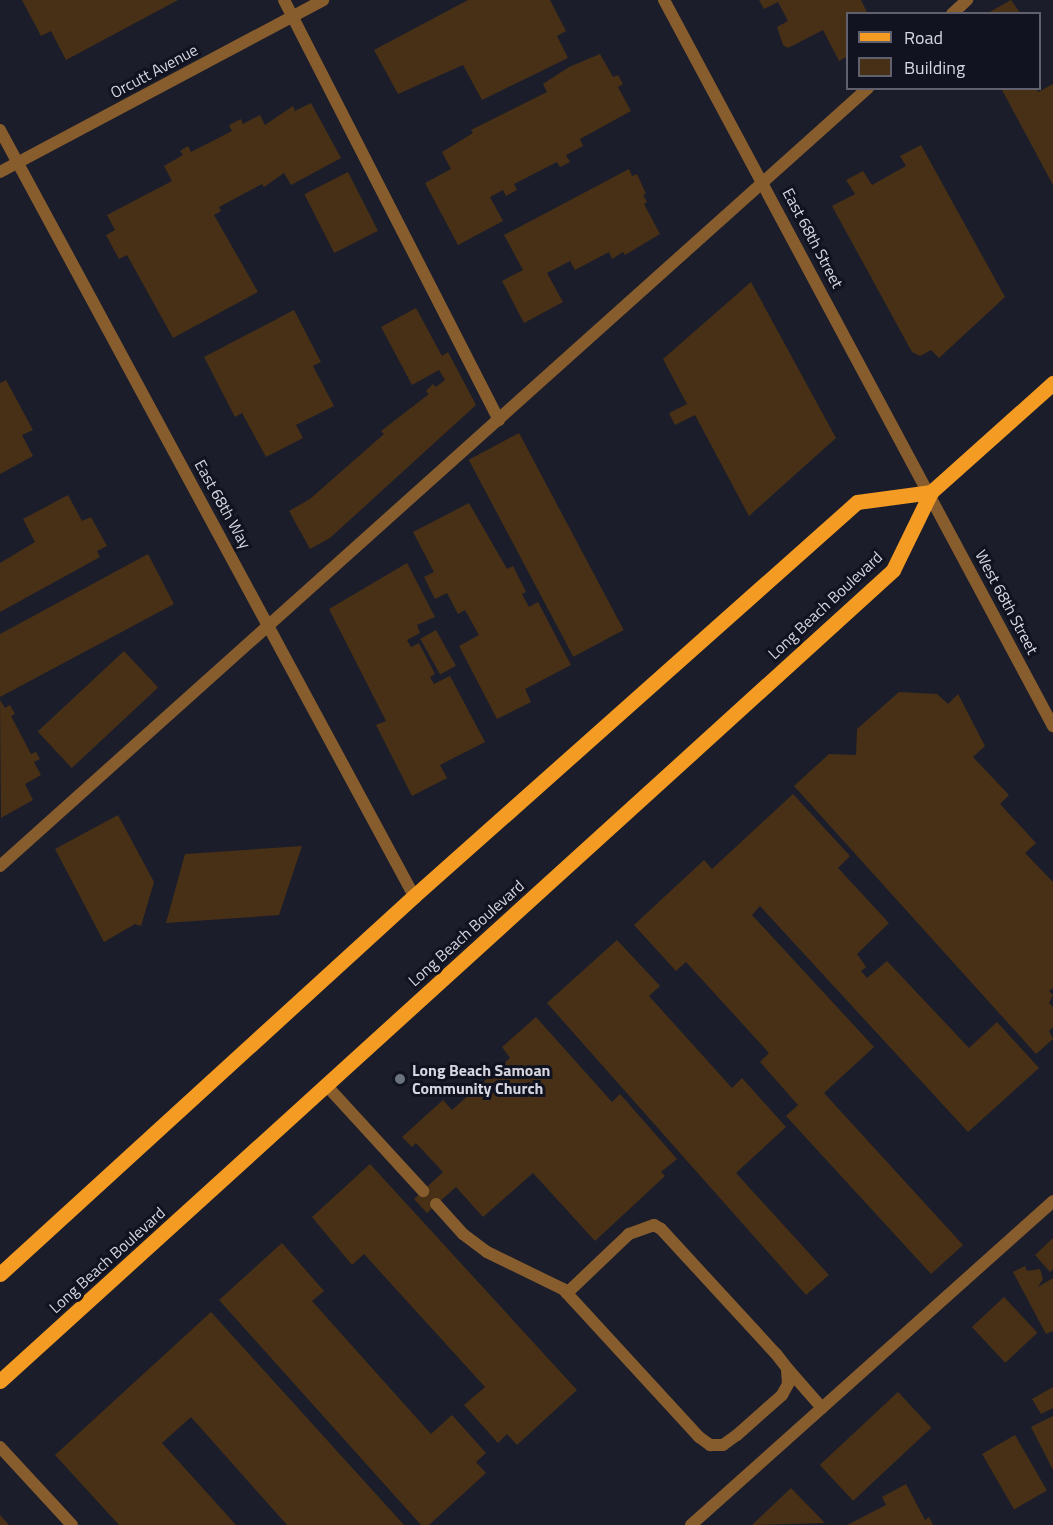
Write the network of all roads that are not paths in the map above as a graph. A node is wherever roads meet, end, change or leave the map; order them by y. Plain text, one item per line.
1 (284, 0) edge
2 (323, 0) edge
3 (664, 0) edge
4 (967, 0) edge
5 (954, 12) edge
6 (292, 16) junction
7 (866, 90) edge
8 (0, 129) edge
9 (18, 162) junction
10 (0, 172) edge
11 (764, 182) junction
12 (1053, 382) edge
13 (499, 420) junction
14 (931, 492) junction
15 (270, 624) junction
16 (1053, 726) edge
17 (0, 866) edge
18 (414, 896) junction
19 (326, 1085) junction
20 (423, 1191) dead end
21 (1053, 1201) edge
22 (436, 1204) dead end
23 (0, 1274) edge
24 (567, 1293) junction
25 (787, 1368) junction
26 (0, 1381) edge
27 (822, 1408) junction
28 (0, 1447) edge
29 (72, 1525) edge
30 (691, 1525) edge

1 - 6 street
2 - 6 street, Orcutt Avenue
3 - 11 street, East 68th Street
4 - 5 street
6 - 9 street, Orcutt Avenue
6 - 13 street
7 - 11 street
8 - 9 street, East 68th Way
9 - 10 street, Orcutt Avenue
9 - 15 street, East 68th Way
11 - 13 street
11 - 14 street, East 68th Street
12 - 14 main road, Long Beach Boulevard
13 - 15 street
14 - 16 street, West 68th Street
14 - 18 main road
14 - 19 main road, Long Beach Boulevard
15 - 17 street
15 - 18 street, East 68th Way
18 - 23 main road
19 - 20 street
19 - 26 main road, Long Beach Boulevard
21 - 27 street
22 - 24 street
24 - 25 street
24 - 25 street
25 - 27 street
27 - 30 street
28 - 29 street

